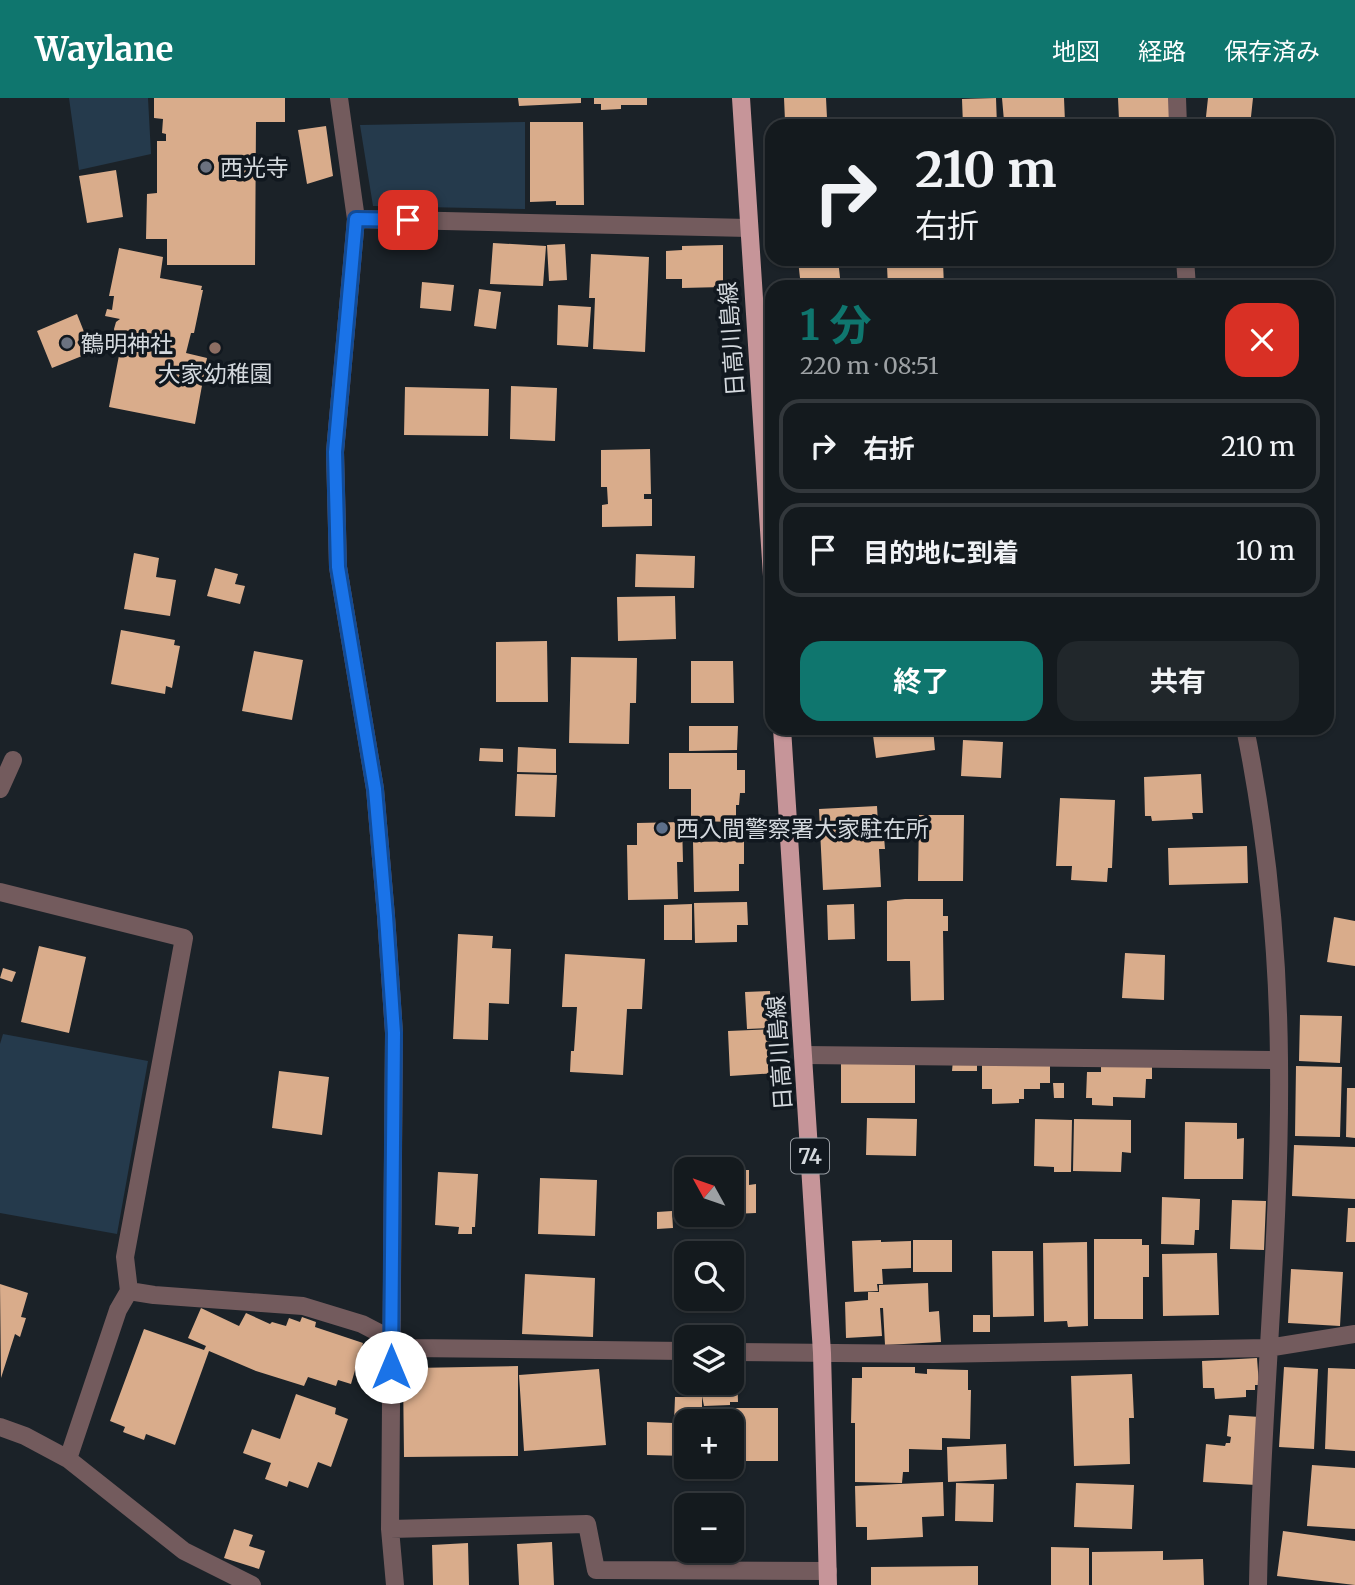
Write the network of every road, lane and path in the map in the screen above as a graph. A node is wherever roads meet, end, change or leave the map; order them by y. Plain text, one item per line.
1 (339, 98) edge
2 (741, 98) edge
3 (1177, 98) edge
4 (1178, 119) edge
5 (356, 219) junction
6 (748, 228) junction
7 (765, 474) edge
8 (782, 735) edge
9 (1246, 735) edge
10 (13, 760) dead end
11 (0, 789) edge
12 (0, 892) edge
13 (804, 1055) junction
14 (1279, 1060) junction
15 (129, 1291) junction
16 (1355, 1334) edge
17 (391, 1339) junction
18 (1268, 1348) junction
19 (674, 1351) edge
20 (744, 1352) edge
21 (822, 1353) junction
22 (0, 1427) edge
23 (68, 1459) junction
24 (390, 1529) junction
25 (828, 1578) edge
26 (252, 1585) edge
27 (395, 1585) edge
28 (1258, 1585) edge

1 - 5 street
2 - 6 main road, 日高川島線
3 - 4 street
5 - 6 street
5 - 17 street
6 - 7 main road, 日高川島線
8 - 13 main road, 日高川島線 / 74
9 - 14 street
10 - 11 street
12 - 15 street
13 - 14 street
13 - 21 main road, 日高川島線 / 74
14 - 18 street
15 - 17 street
15 - 23 street
16 - 18 street
17 - 19 street
17 - 24 street
18 - 21 street
18 - 28 street
20 - 21 street
21 - 25 main road, 日高川島線 / 74
22 - 23 street
23 - 26 street
24 - 25 street
24 - 27 street

